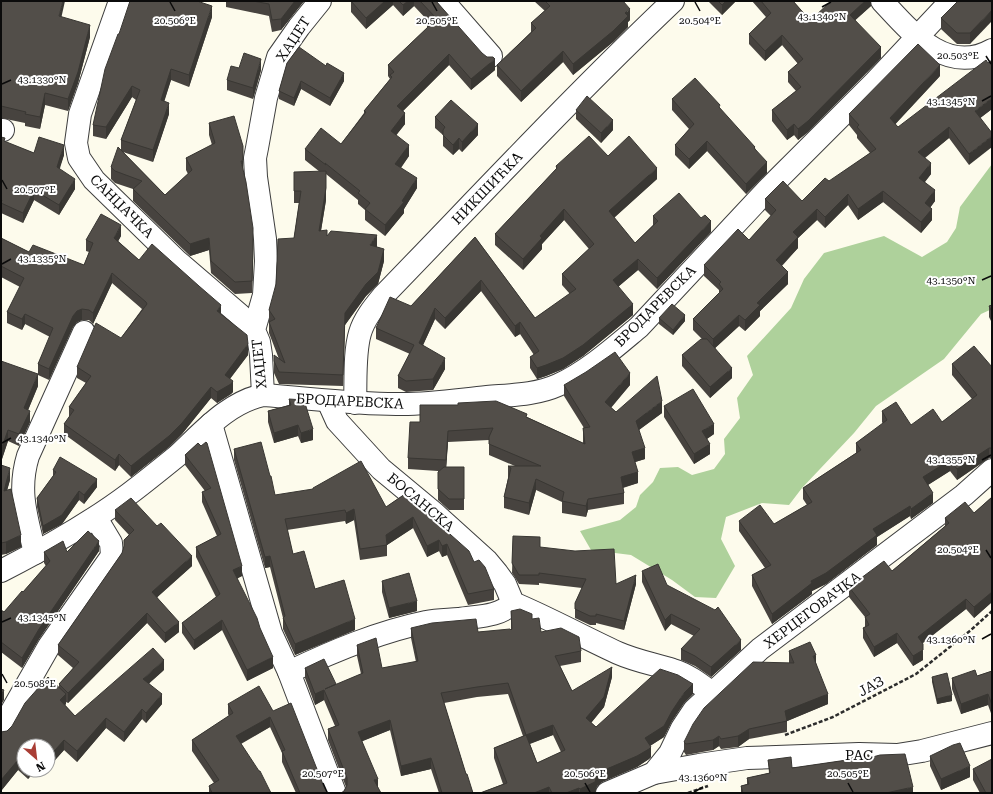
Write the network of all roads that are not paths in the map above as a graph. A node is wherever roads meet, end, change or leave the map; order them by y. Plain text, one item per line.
1 (120, 1) edge
2 (320, 1) edge
3 (443, 1) edge
4 (673, 1) edge
5 (882, 1) edge
6 (951, 1) edge
7 (917, 37) junction
8 (992, 50) edge
9 (490, 56) edge
10 (254, 330) junction
11 (84, 332) dead end
12 (263, 395) junction
13 (328, 401) junction
14 (355, 402) junction
15 (211, 424) junction
16 (992, 470) edge
17 (96, 518) junction
18 (35, 553) junction
19 (1, 571) edge
20 (513, 603) junction
21 (289, 672) junction
22 (712, 693) junction
23 (1, 730) edge
24 (992, 733) edge
25 (747, 758) joint
26 (654, 773) junction
27 (335, 793) edge
28 (607, 793) edge

1 - 10 street, САНЏАЧКА
2 - 10 street, ХАЏЕТ
3 - 9 street
4 - 14 street, НИКШИЋКА
5 - 7 street
6 - 7 street, БРОДАРЕВСКА
7 - 8 street
7 - 14 street, БРОДАРЕВСКА
10 - 12 street, ХАЏЕТ
11 - 18 street
12 - 13 street, БРОДАРЕВСКА
12 - 15 street, ХАЏЕТ
13 - 14 street, БРОДАРЕВСКА
13 - 20 street, БОСАНСКА
15 - 17 street, ХАЏЕТ
15 - 21 street
16 - 22 street, ХЕРЦЕГОВАЧКА
17 - 18 street, ХАЏЕТ
17 - 23 street
18 - 19 street, ХАЏЕТ
20 - 21 street
20 - 22 street
21 - 27 street
22 - 26 street, ХЕРЦЕГОВАЧКА
24 - 25 street, РАС
25 - 26 street, ХЕРЦЕГОВАЧКА
26 - 28 street, ХЕРЦЕГОВАЧКА

